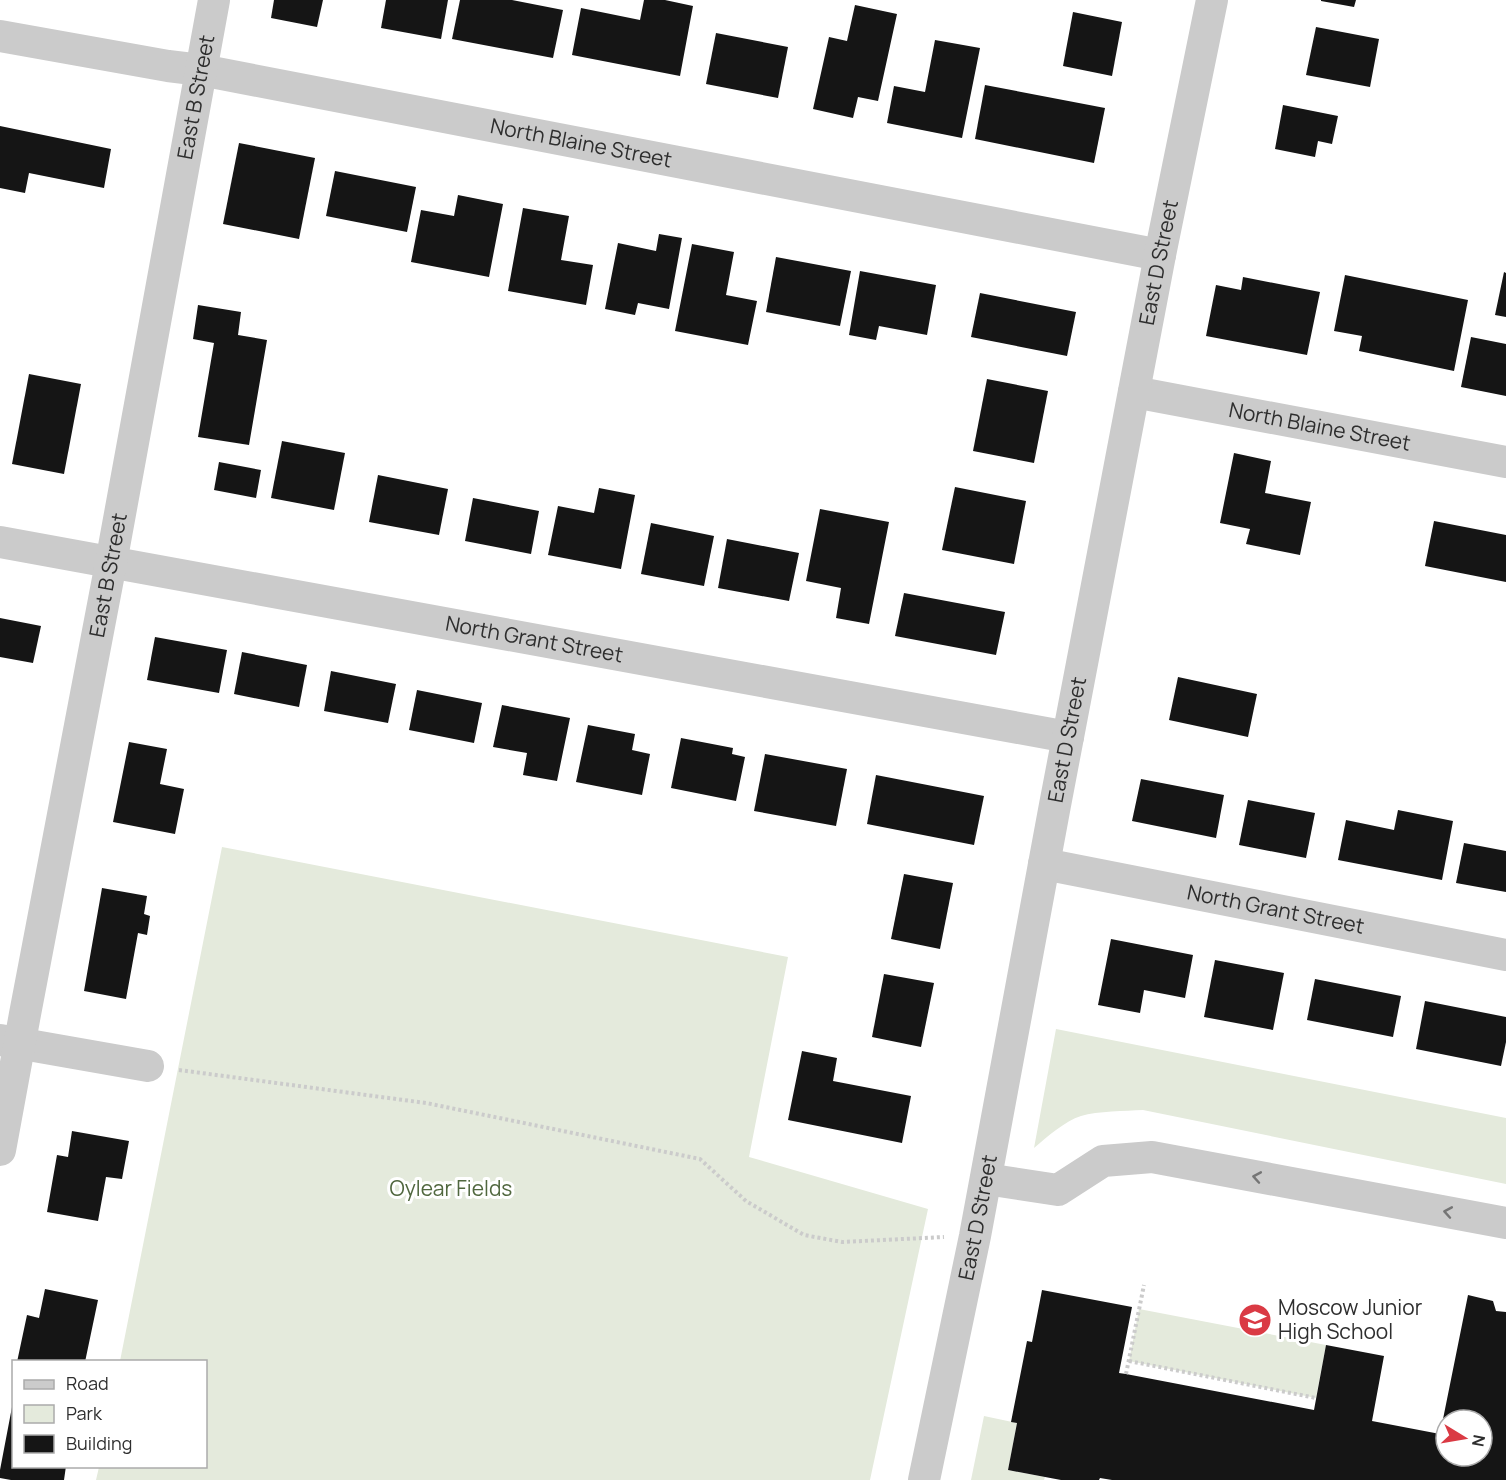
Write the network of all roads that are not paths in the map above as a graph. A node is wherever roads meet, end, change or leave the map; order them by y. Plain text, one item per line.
1 (214, 0) edge
2 (1212, 0) edge
3 (0, 36) edge
4 (201, 70) junction
5 (1160, 255) junction
6 (1134, 392) junction
7 (1506, 462) edge
8 (0, 542) edge
9 (111, 563) junction
10 (1068, 737) junction
11 (1044, 864) junction
12 (1506, 955) edge
13 (10, 1041) edge
14 (148, 1066) road end
15 (0, 1150) edge
16 (986, 1179) junction
17 (1506, 1223) edge
18 (924, 1480) edge

1 - 4 street, East B Street
2 - 5 street, East D Street
3 - 4 street, North Blaine Street
4 - 5 street, North Blaine Street
4 - 9 street, East B Street
5 - 6 street, East D Street
6 - 7 street, North Blaine Street
6 - 10 street, East D Street
8 - 9 street, North Grant Street
9 - 10 street, North Grant Street
9 - 13 street, East B Street
10 - 11 street, East D Street
11 - 12 street, North Grant Street
11 - 16 street, East D Street
13 - 14 street
13 - 15 street, East B Street
17 -> 16 street
16 - 18 street, East D Street

